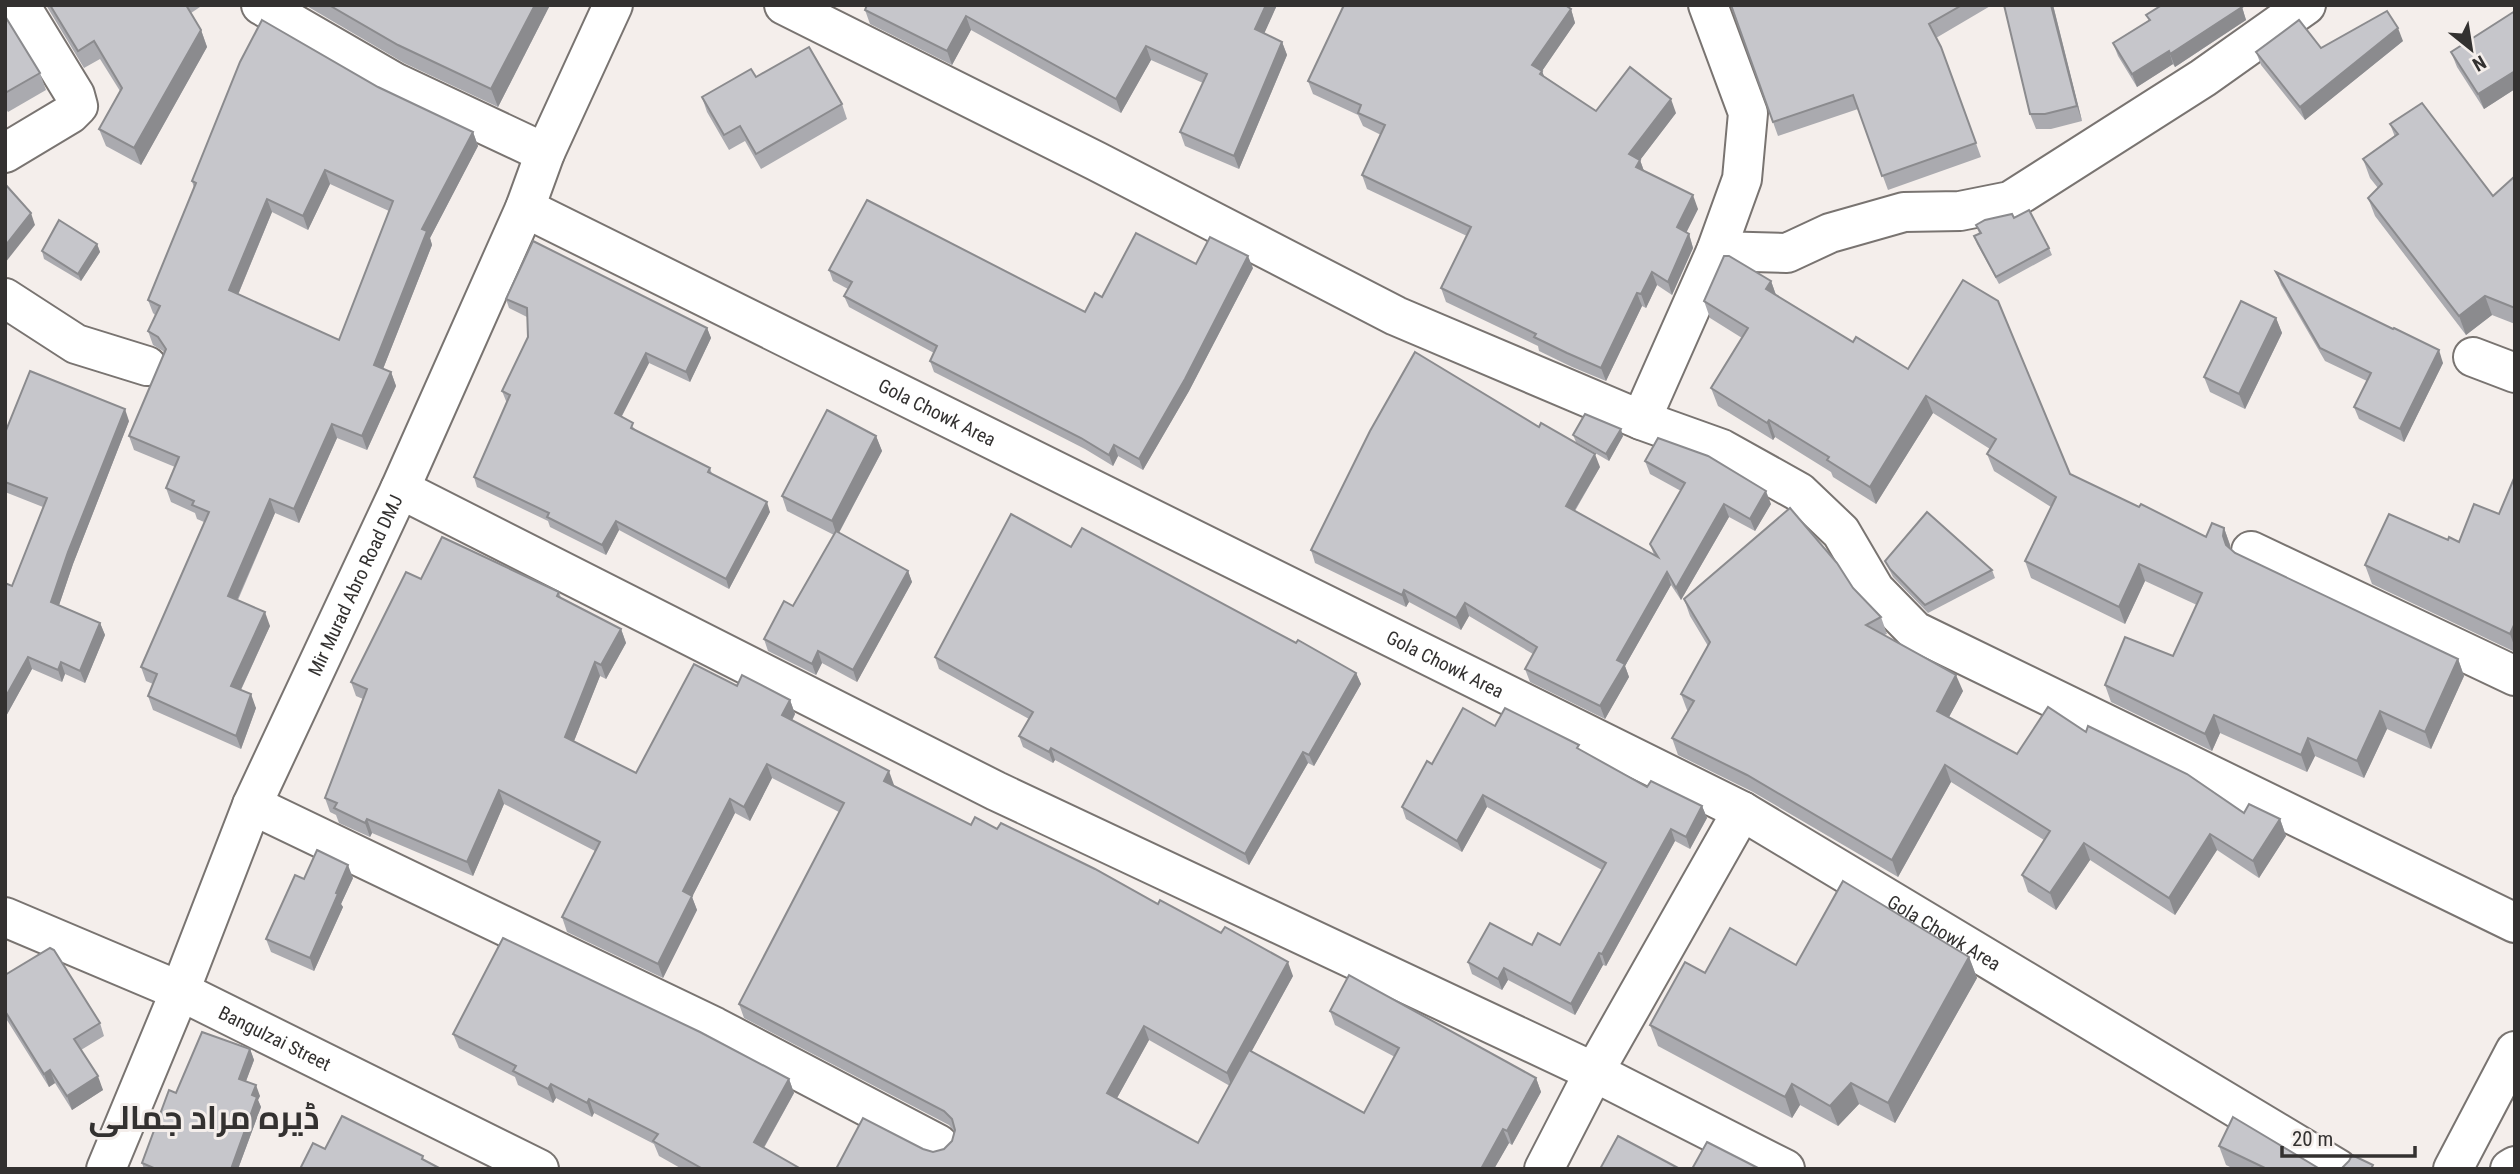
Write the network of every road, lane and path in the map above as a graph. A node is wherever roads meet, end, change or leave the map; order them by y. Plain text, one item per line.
1 (20, 5) edge
2 (261, 5) edge
3 (613, 5) edge
4 (784, 5) edge
5 (1707, 5) edge
6 (2306, 5) edge
7 (5, 153) edge
8 (545, 153) junction
9 (525, 208) junction
10 (1716, 251) junction
11 (5, 298) edge
12 (2473, 357) dead end
13 (147, 366) dead end
14 (2515, 373) edge
15 (1641, 420) junction
16 (400, 488) junction
17 (2251, 551) dead end
18 (2515, 676) edge
19 (252, 805) junction
20 (1742, 811) junction
21 (5, 917) edge
22 (2515, 923) edge
23 (180, 991) junction
24 (2515, 1051) edge
25 (1594, 1072) junction
26 (937, 1144) dead end
27 (106, 1169) edge
28 (539, 1169) edge
29 (1544, 1169) edge
30 (1786, 1169) edge
31 (2338, 1169) edge
32 (2453, 1169) edge

1 - 7 street
2 - 8 street
3 - 8 street, Mir Murad Abro Road DMJ
4 - 15 street
5 - 10 street
6 - 10 street
8 - 9 street, Mir Murad Abro Road DMJ
9 - 16 street, Mir Murad Abro Road DMJ
9 - 20 street, Gola Chowk Area
10 - 15 street
11 - 13 street
12 - 14 street
15 - 22 street
16 - 19 street, Mir Murad Abro Road DMJ
16 - 25 street
17 - 18 street
19 - 23 street, Mir Murad Abro Road DMJ
19 - 26 street
20 - 25 street
20 - 31 street, Gola Chowk Area
21 - 23 street, Bangulzai Street
23 - 27 street, Mir Murad Abro Road DMJ
23 - 28 street, Bangulzai Street
24 - 32 street
25 - 29 street
25 - 30 street

